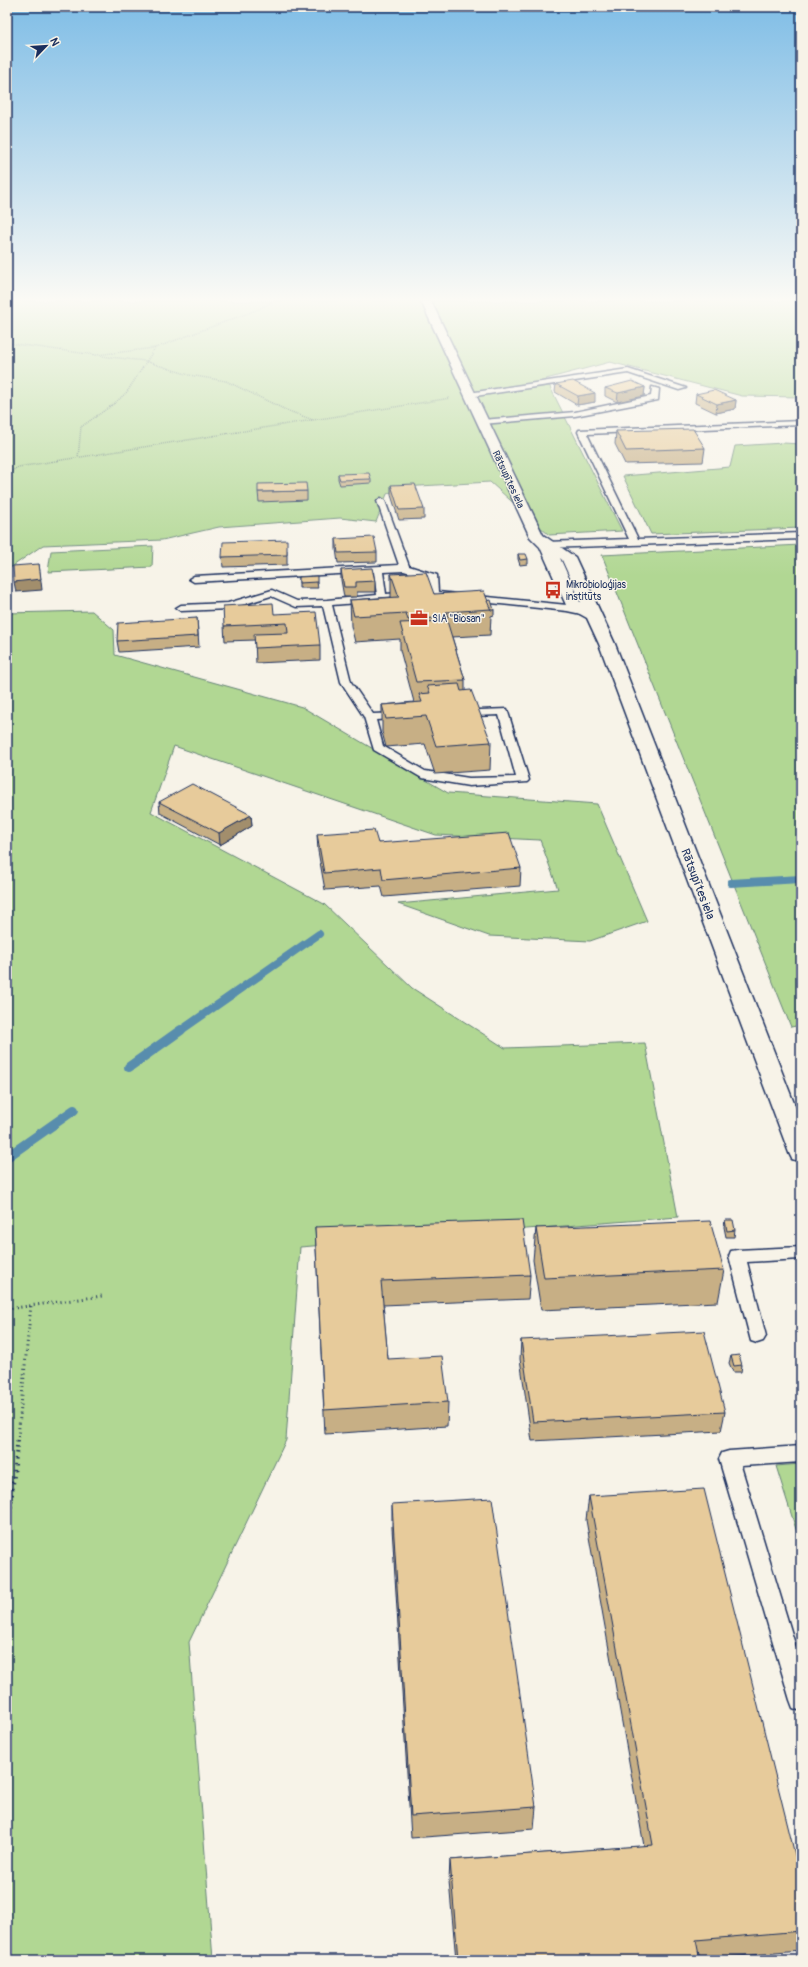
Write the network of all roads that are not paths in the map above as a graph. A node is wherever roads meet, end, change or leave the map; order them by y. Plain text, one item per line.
1 (484, 393) edge
2 (655, 393) edge
3 (469, 395) joint
4 (482, 422) junction
5 (801, 423) edge
6 (381, 501) dead end
7 (801, 536) edge
8 (635, 543) junction
9 (546, 546) junction
10 (405, 568) junction
11 (378, 569) junction
12 (262, 575) junction
13 (194, 579) dead end
14 (272, 593) junction
15 (434, 594) junction
16 (382, 597) junction
17 (327, 603) junction
18 (181, 608) dead end
19 (594, 615) junction
20 (370, 717) junction
21 (801, 1153) edge
22 (801, 1253) edge
23 (757, 1336) dead end
24 (801, 1454) edge
25 (801, 1700) edge

1 - 3 lane
2 - 4 lane
3 - 4 street, Rātsupītes iela
4 - 9 street, Rātsupītes iela
5 - 8 lane
6 - 10 lane
7 - 8 lane
8 - 9 lane
9 - 19 street, Rātsupītes iela
10 - 11 lane
10 - 15 lane
11 - 12 lane
11 - 16 lane
12 - 13 lane
12 - 14 lane
14 - 17 lane
14 - 18 lane
15 - 16 lane
15 - 19 lane
16 - 17 lane
17 - 20 lane
19 - 21 street, Rātsupītes iela
20 - 20 lane
22 - 23 lane
24 - 25 lane

